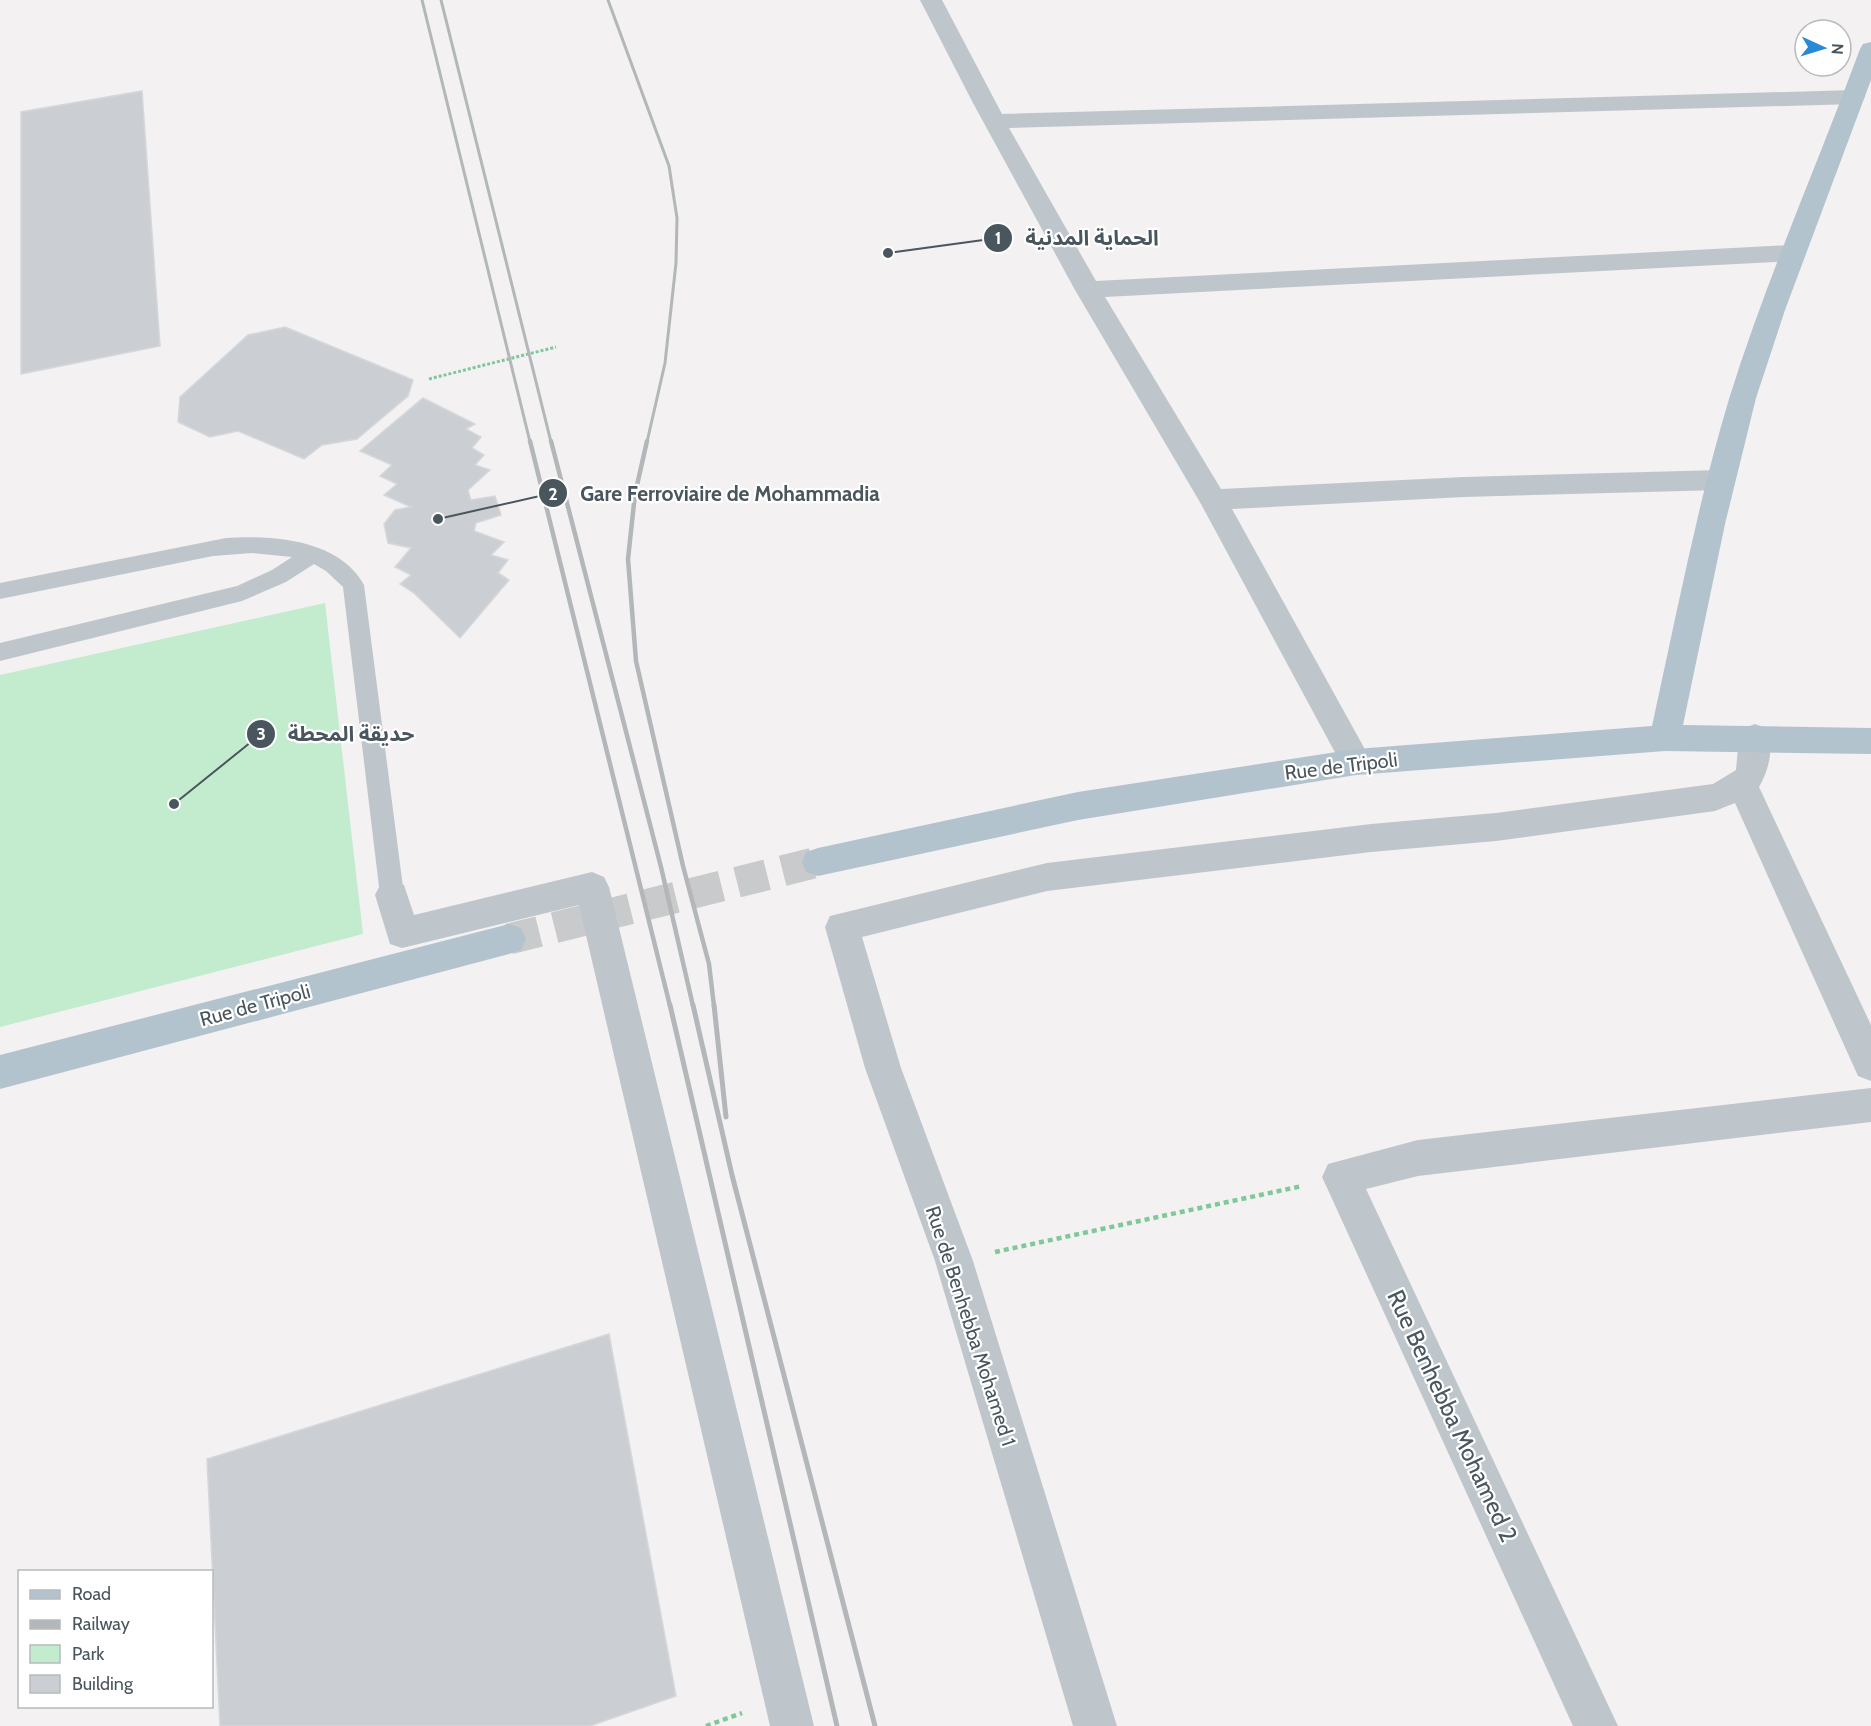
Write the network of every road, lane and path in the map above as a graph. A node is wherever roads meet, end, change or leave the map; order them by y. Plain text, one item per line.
1 (931, 0) edge
2 (1871, 49) edge
3 (1854, 98) junction
4 (995, 121) junction
5 (1792, 253) junction
6 (1088, 290) junction
7 (555, 347) dead end
8 (429, 379) dead end
9 (1721, 480) junction
10 (1212, 500) junction
11 (311, 555) junction
12 (0, 591) edge
13 (0, 652) edge
14 (1755, 737) junction
15 (1665, 738) junction
16 (1871, 741) edge
17 (1356, 762) junction
18 (1743, 786) junction
19 (818, 862) tunnel mouth
20 (392, 895) joint
21 (509, 939) tunnel mouth
22 (1871, 1064) edge
23 (0, 1072) edge
24 (1871, 1105) edge
25 (1341, 1177) junction
26 (954, 1261) junction
27 (792, 1726) edge
28 (1095, 1726) edge
29 (1596, 1726) edge

1 - 4 street
2 - 3 main road
3 - 4 street
3 - 5 main road
4 - 6 street
5 - 6 street
5 - 9 main road
6 - 10 street
7 - 8 path
9 - 10 street
9 - 15 main road
10 - 17 street
11 - 12 lane
11 - 13 lane
11 - 20 lane
14 - 15 main road, Rue de Tripoli
14 - 16 main road, Rue de Tripoli
14 - 18 street
15 - 17 main road, Rue de Tripoli
17 - 19 main road, Rue de Tripoli
18 - 22 street
18 - 26 street, Rue de Benhebba Mohamed 1
20 - 27 street
21 - 23 main road, Rue de Tripoli
24 - 25 street
25 - 26 path
25 - 29 street, Rue Benhebba Mohamed 2
26 - 28 street, Rue de Benhebba Mohamed 1

